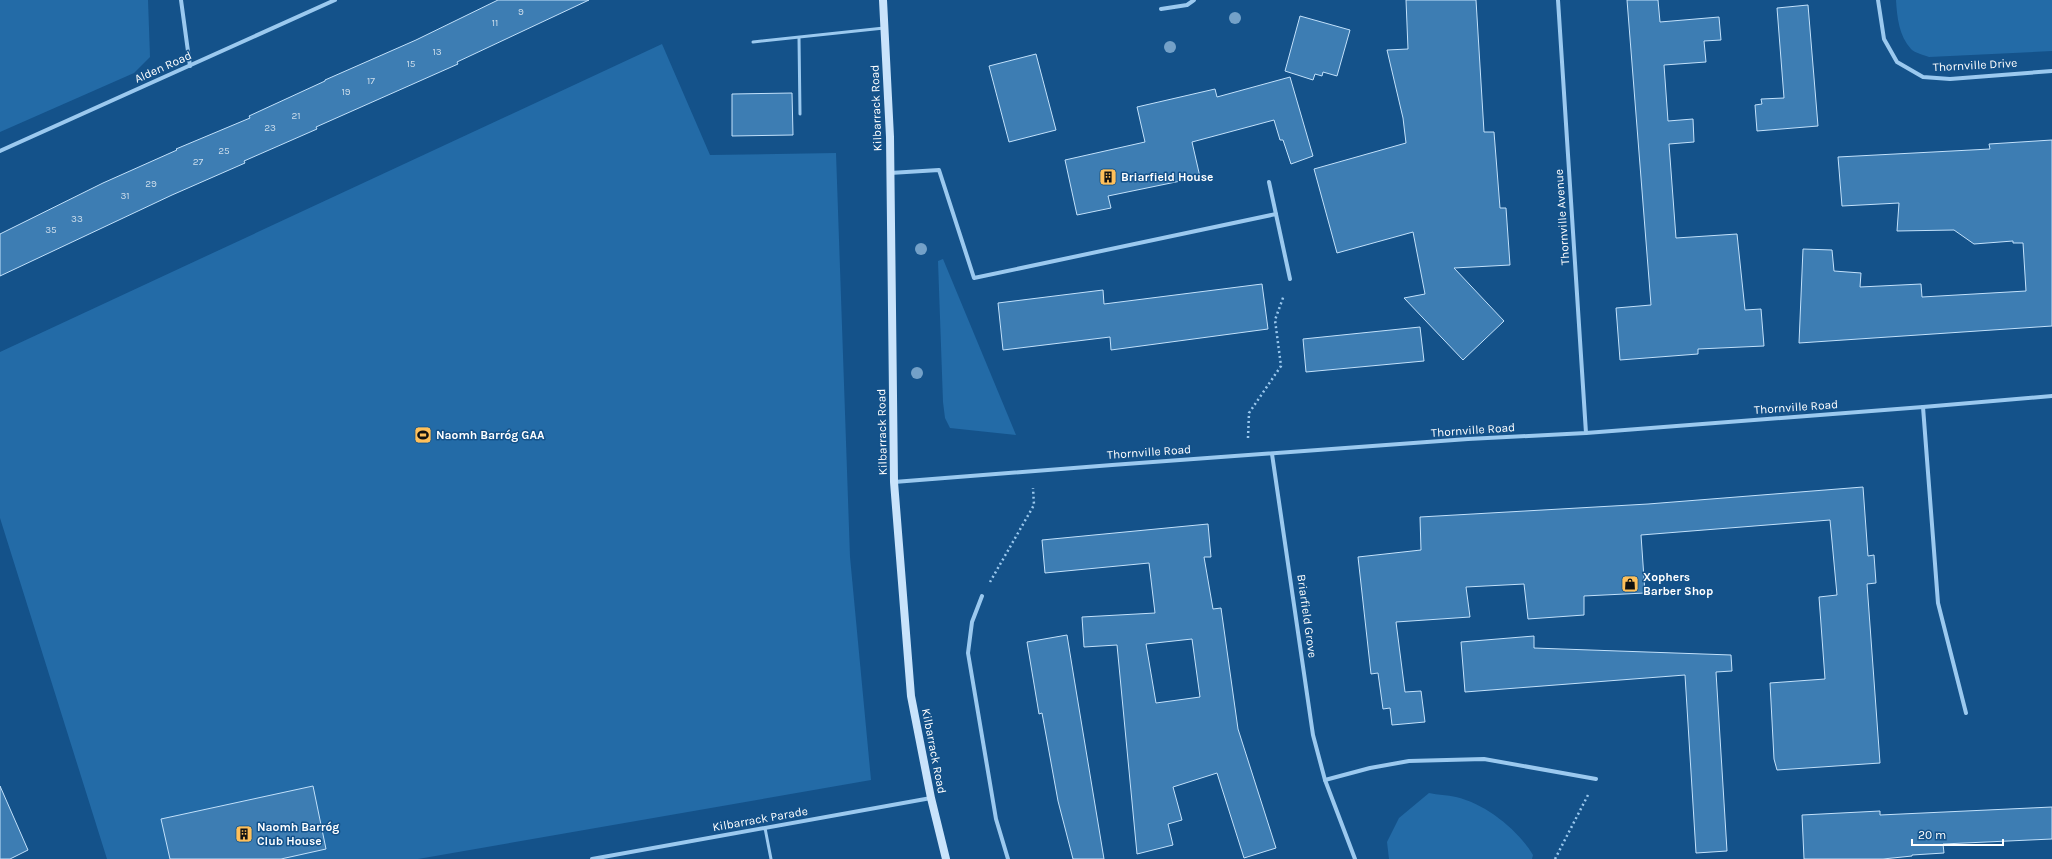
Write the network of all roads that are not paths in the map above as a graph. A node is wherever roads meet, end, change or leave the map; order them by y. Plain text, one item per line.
1 (181, 0) edge
2 (335, 0) edge
3 (883, 0) edge
4 (1194, 0) edge
5 (1558, 0) edge
6 (1878, 0) edge
7 (1161, 9) dead end
8 (884, 28) junction
9 (799, 38) junction
10 (753, 42) dead end
11 (190, 66) junction
12 (2052, 70) edge
13 (800, 114) dead end
14 (0, 151) edge
15 (890, 173) junction
16 (1269, 182) dead end
17 (1276, 214) junction
18 (1290, 279) road end
19 (2052, 396) edge
20 (1923, 408) junction
21 (1586, 433) junction
22 (1272, 454) junction
23 (894, 482) junction
24 (982, 596) road end
25 (1966, 713) dead end
26 (1596, 779) road end
27 (1325, 780) junction
28 (932, 798) junction
29 (765, 828) junction
30 (592, 859) edge
31 (771, 859) edge
32 (946, 859) edge
33 (1008, 859) edge
34 (1355, 859) edge

1 - 11 street
2 - 11 street, Alden Road
3 - 8 main road, Kilbarrack Road
4 - 7 street
5 - 21 street, Thornville Avenue
6 - 12 street, Thornville Drive
8 - 9 lane
8 - 15 main road, Kilbarrack Road
9 - 10 lane
9 - 13 lane
11 - 14 street, Alden Road
15 - 17 street
15 - 23 main road, Kilbarrack Road
16 - 17 street
17 - 18 street
19 - 20 street, Thornville Road
20 - 21 street, Thornville Road
20 - 25 street
21 - 22 street, Thornville Road
22 - 23 street, Thornville Road
22 - 27 street, Briarfield Grove
23 - 28 main road, Kilbarrack Road
24 - 33 street
26 - 27 street
27 - 34 street, Briarfield Grove
28 - 29 street, Kilbarrack Parade
28 - 32 main road, Kilbarrack Road
29 - 30 street, Kilbarrack Parade
29 - 31 lane

